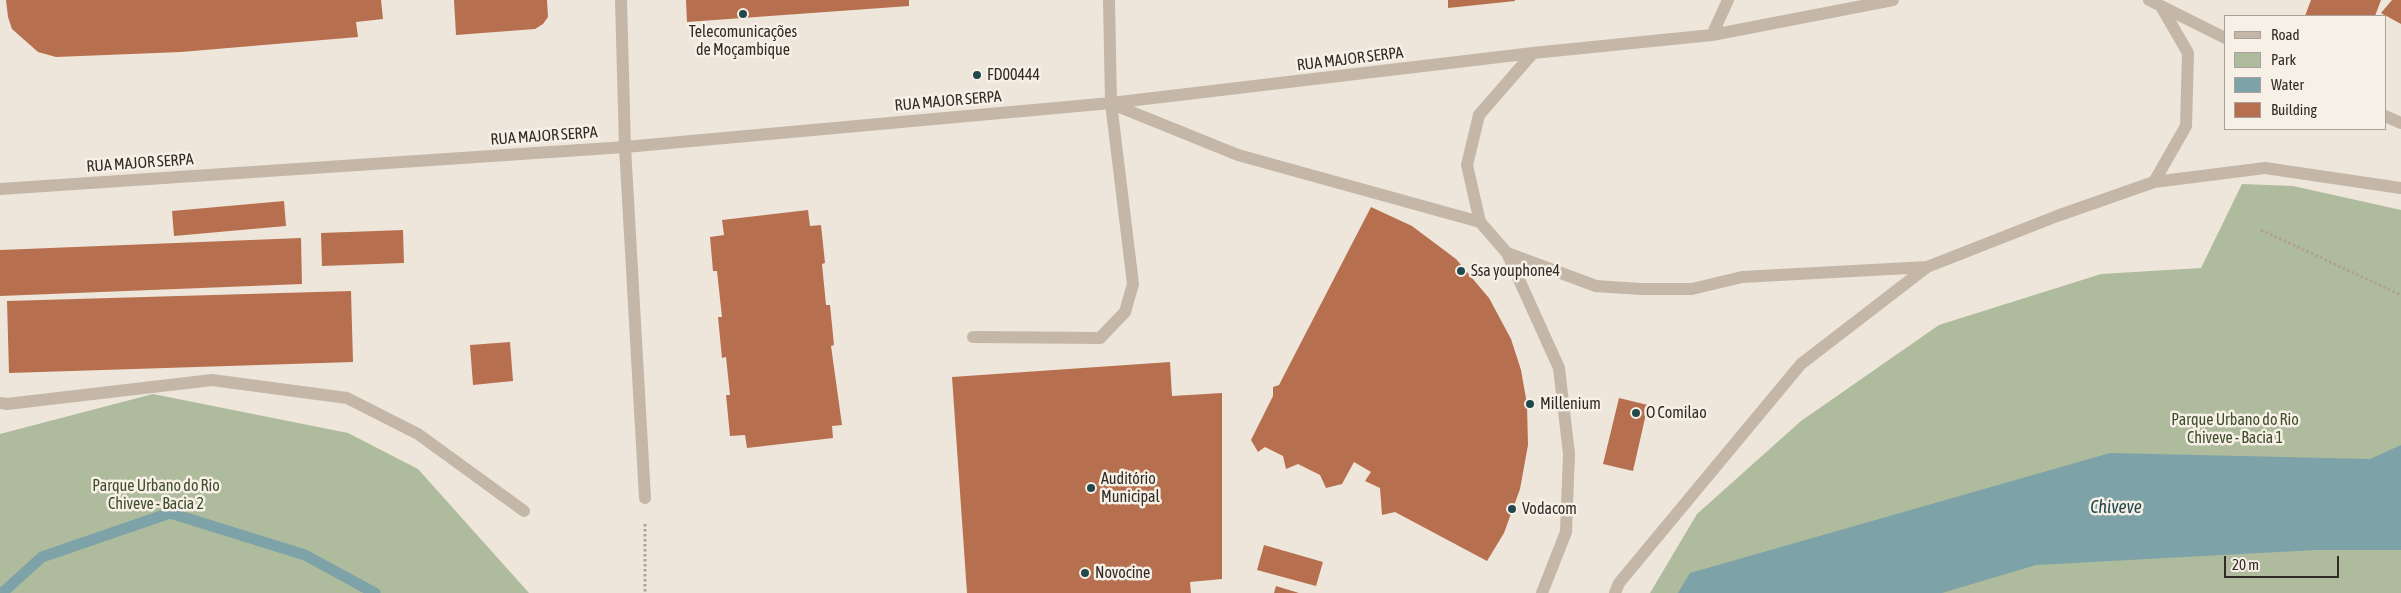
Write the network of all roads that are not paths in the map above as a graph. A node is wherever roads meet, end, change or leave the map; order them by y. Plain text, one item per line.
1 (621, 0) edge
2 (1109, 0) edge
3 (1728, 0) edge
4 (1893, 0) edge
5 (2149, 0) edge
6 (2162, 8) junction
7 (1712, 35) junction
8 (2224, 38) edge
9 (1533, 53) junction
10 (1111, 103) junction
11 (2386, 116) edge
12 (2401, 124) edge
13 (625, 146) junction
14 (2154, 182) junction
15 (2401, 188) edge
16 (0, 189) edge
17 (1480, 222) junction
18 (1507, 253) junction
19 (1927, 267) junction
20 (973, 337) dead end
21 (0, 403) edge
22 (645, 498) road end
23 (524, 511) dead end
24 (1617, 588) edge
25 (1542, 593) edge

1 - 13 street
2 - 10 street
3 - 7 street
4 - 7 street, RUA MAJOR SERPA
5 - 6 street
6 - 8 street
6 - 14 street
7 - 9 street, RUA MAJOR SERPA
9 - 10 street, RUA MAJOR SERPA
9 - 17 street
10 - 13 street, RUA MAJOR SERPA
10 - 17 street
10 - 20 street
11 - 12 street
13 - 16 street, RUA MAJOR SERPA
13 - 22 street
14 - 15 street
14 - 19 street
17 - 18 street
18 - 19 street
18 - 25 street
19 - 24 street
21 - 23 street

